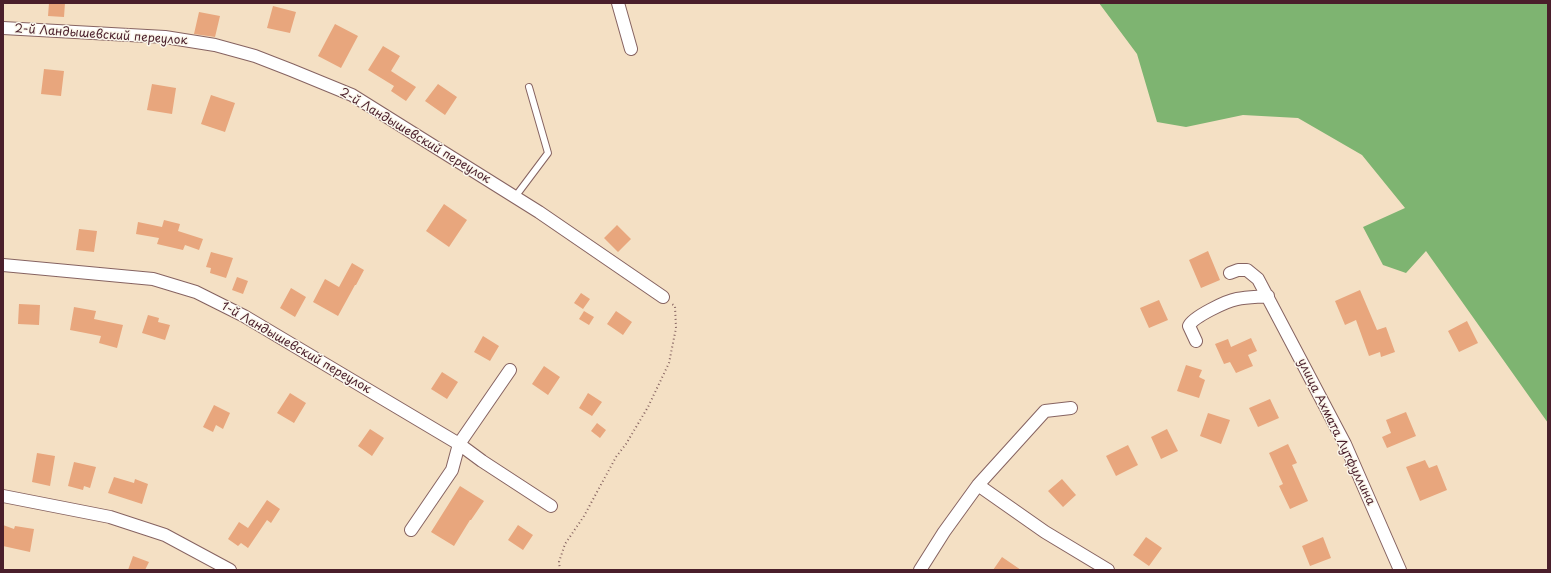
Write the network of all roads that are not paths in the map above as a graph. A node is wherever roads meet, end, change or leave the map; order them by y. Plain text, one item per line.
1 (618, 3) edge
2 (3, 28) edge
3 (631, 49) dead end
4 (529, 87) dead end
5 (515, 197) junction
6 (3, 265) edge
7 (1230, 273) dead end
8 (1268, 296) junction
9 (663, 297) road end
10 (1196, 341) dead end
11 (510, 370) dead end
12 (1071, 408) dead end
13 (459, 444) junction
14 (978, 485) junction
15 (3, 496) edge
16 (551, 506) dead end
17 (411, 530) dead end
18 (230, 570) edge
19 (920, 570) edge
20 (1108, 570) edge
21 (1400, 570) edge

1 - 3 street
2 - 5 street, 2-й Ландышевский переулок
4 - 5 lane
5 - 9 street, 2-й Ландышевский переулок
6 - 13 street, 1-й Ландышевский переулок
7 - 8 street, улица Ахмата Лутфуллина
8 - 10 street
8 - 21 street, улица Ахмата Лутфуллина
11 - 13 street
12 - 14 street
13 - 16 street, 1-й Ландышевский переулок
13 - 17 street
14 - 19 street
14 - 20 street
15 - 18 street

